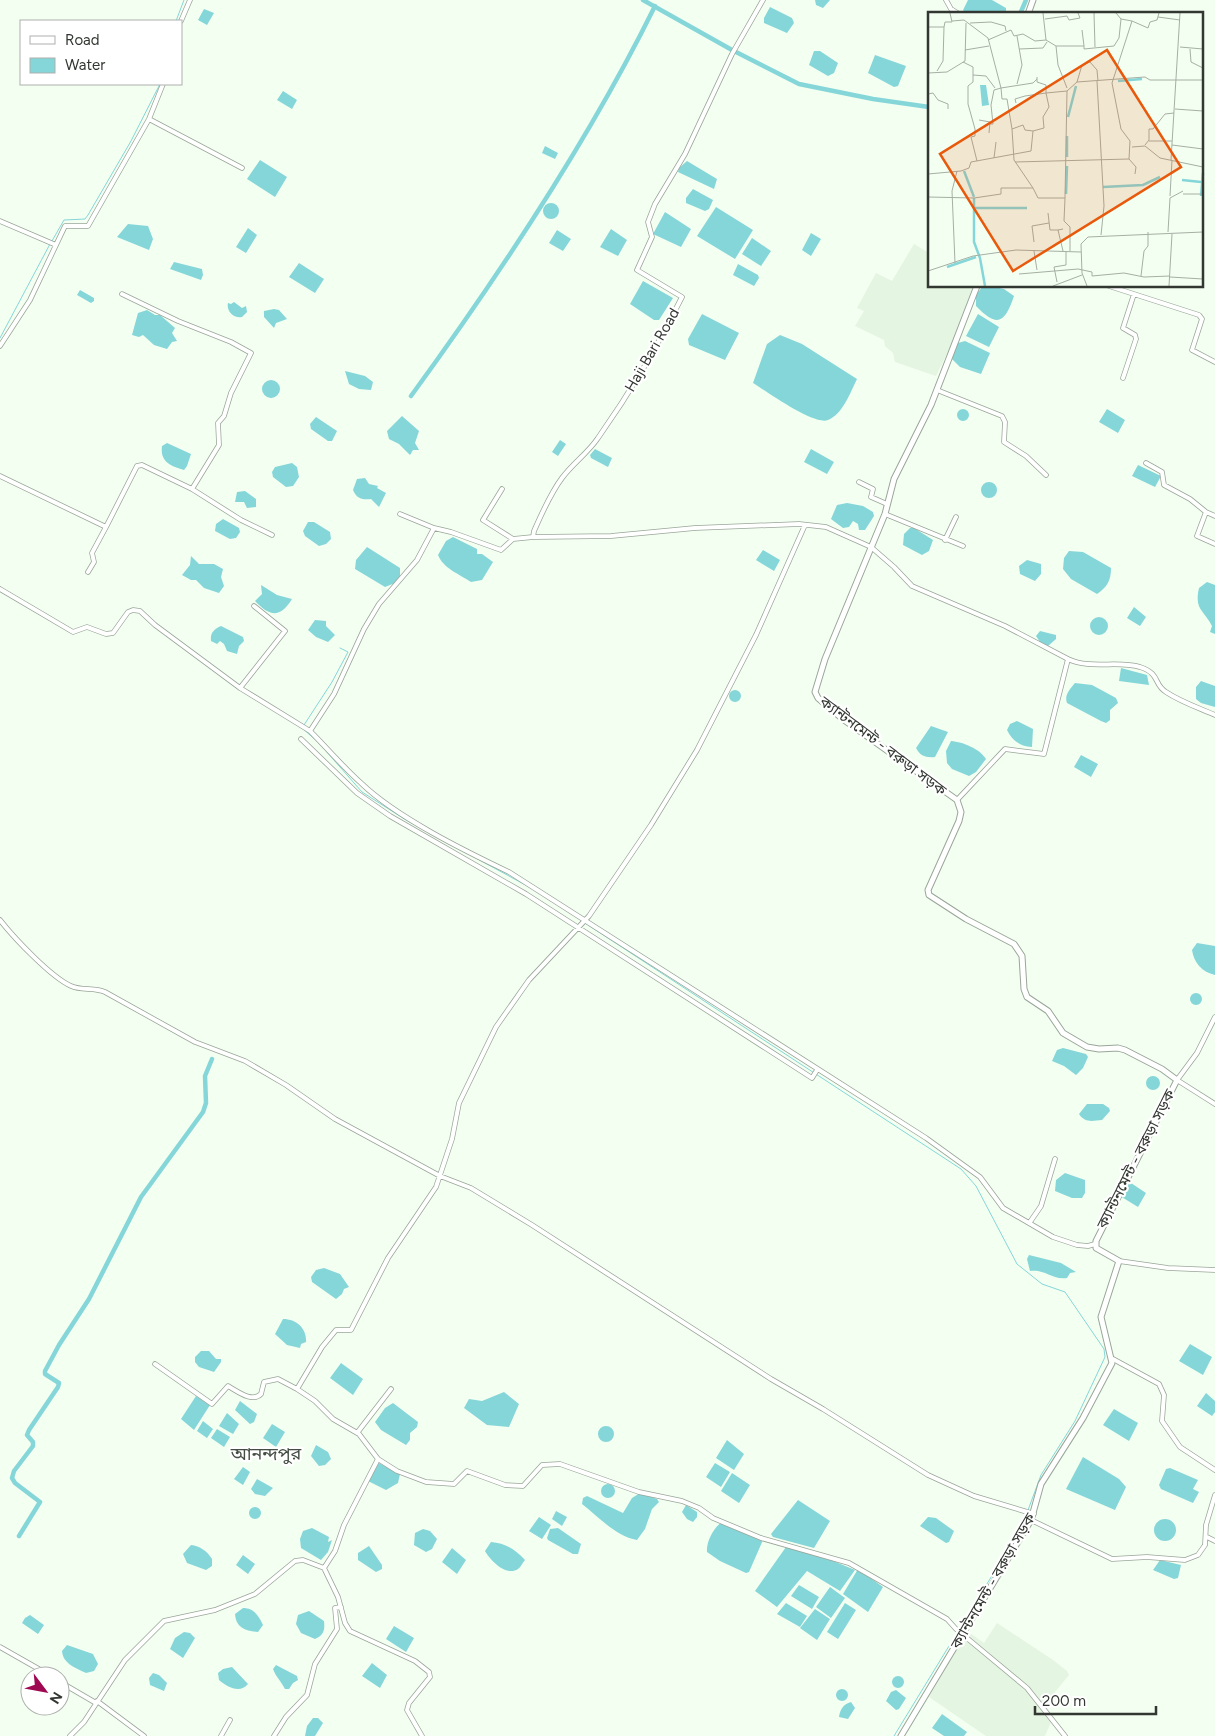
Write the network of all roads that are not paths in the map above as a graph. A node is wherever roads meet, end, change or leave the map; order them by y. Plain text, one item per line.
1 (190, 0) edge
2 (763, 0) edge
3 (946, 0) edge
4 (1033, 0) edge
5 (956, 12) edge
6 (1029, 12) edge
7 (181, 20) edge
8 (163, 85) edge
9 (149, 119) junction
10 (242, 168) dead end
11 (0, 221) edge
12 (54, 245) junction
13 (976, 288) edge
14 (1115, 288) edge
15 (122, 294) dead end
16 (1134, 294) junction
17 (0, 346) edge
18 (1215, 362) edge
19 (1123, 378) dead end
20 (937, 390) junction
21 (1146, 463) dead end
22 (1046, 475) dead end
23 (0, 476) edge
24 (859, 482) dead end
25 (192, 489) junction
26 (502, 489) dead end
27 (887, 504) junction
28 (1206, 512) junction
29 (400, 514) dead end
30 (885, 514) junction
31 (1215, 516) edge
32 (956, 517) dead end
33 (805, 525) junction
34 (106, 527) junction
35 (434, 528) junction
36 (272, 535) dead end
37 (533, 537) junction
38 (513, 539) junction
39 (945, 540) junction
40 (1215, 544) edge
41 (963, 546) dead end
42 (871, 547) junction
43 (88, 572) dead end
44 (0, 589) edge
45 (254, 606) dead end
46 (1068, 659) junction
47 (240, 688) junction
48 (1215, 715) edge
49 (309, 730) junction
50 (301, 739) dead end
51 (957, 800) junction
52 (0, 920) edge
53 (585, 920) junction
54 (580, 926) junction
55 (1215, 1017) edge
56 (816, 1071) junction
57 (1177, 1080) junction
58 (1215, 1104) edge
59 (1055, 1159) dead end
60 (440, 1176) junction
61 (1030, 1222) junction
62 (1095, 1244) junction
63 (1119, 1261) junction
64 (1215, 1270) edge
65 (1113, 1359) junction
66 (155, 1364) dead end
67 (297, 1389) junction
68 (391, 1389) dead end
69 (356, 1432) junction
70 (378, 1459) junction
71 (1215, 1470) edge
72 (1215, 1495) edge
73 (1032, 1517) junction
74 (1207, 1537) junction
75 (1215, 1541) edge
76 (324, 1568) junction
77 (341, 1607) junction
78 (962, 1635) junction
79 (0, 1647) edge
80 (33, 1666) edge
81 (70, 1688) edge
82 (96, 1702) junction
83 (230, 1720) dead end
84 (70, 1736) edge
85 (144, 1736) edge
86 (221, 1736) edge
87 (274, 1736) edge
88 (422, 1736) edge
89 (901, 1736) edge
90 (1065, 1736) edge

1 - 7 street
2 - 37 street, Haji Bari Road
3 - 5 street
4 - 6 main road
8 - 9 street
9 - 10 street
9 - 12 street
11 - 12 street
12 - 17 street
13 - 20 main road, ক্যান্টনমেন্ট - বরুড়া সড়ক
14 - 16 street
15 - 25 street
16 - 18 street
16 - 19 street
20 - 22 street
20 - 27 main road, ক্যান্টনমেন্ট - বরুড়া সড়ক
21 - 28 street
23 - 34 street
24 - 27 street
25 - 34 street
25 - 36 street
26 - 38 street
27 - 30 main road, ক্যান্টনমেন্ট - বরুড়া সড়ক
28 - 31 street
28 - 40 street
29 - 35 street
30 - 39 street
30 - 42 main road, ক্যান্টনমেন্ট - বরুড়া সড়ক
32 - 39 street
33 - 37 street
33 - 42 street
33 - 53 street
34 - 43 street
35 - 38 street
35 - 49 street
37 - 38 street
39 - 41 street
42 - 46 street
42 - 51 main road, ক্যান্টনমেন্ট - বরুড়া সড়ক
44 - 47 street
45 - 47 street
46 - 48 street
46 - 51 street
47 - 49 street
49 - 53 street
50 - 54 street
51 - 57 main road, ক্যান্টনমেন্ট - বরুড়া সড়ক
52 - 60 street
53 - 54 street
53 - 56 street
54 - 56 street
54 - 60 street
55 - 57 street
56 - 61 street
57 - 58 street
57 - 62 main road, ক্যান্টনমেন্ট - বরুড়া সড়ক
59 - 61 street
60 - 67 street
60 - 73 street
61 - 62 street
62 - 63 main road, ক্যান্টনমেন্ট - বরুড়া সড়ক
63 - 64 street
63 - 65 main road
65 - 71 street
65 - 73 main road, ক্যান্টনমেন্ট - বরুড়া সড়ক
66 - 67 street
67 - 69 street
68 - 69 street
69 - 70 street
70 - 76 street
70 - 78 street
72 - 74 street
73 - 74 street
73 - 78 main road, ক্যান্টনমেন্ট - বরুড়া সড়ক
74 - 75 street
76 - 77 street
76 - 82 street
77 - 87 street
77 - 88 street
78 - 89 main road, ক্যান্টনমেন্ট - বরুড়া সড়ক
78 - 90 street
79 - 80 street
81 - 82 street
82 - 84 street
82 - 85 street
83 - 86 street

